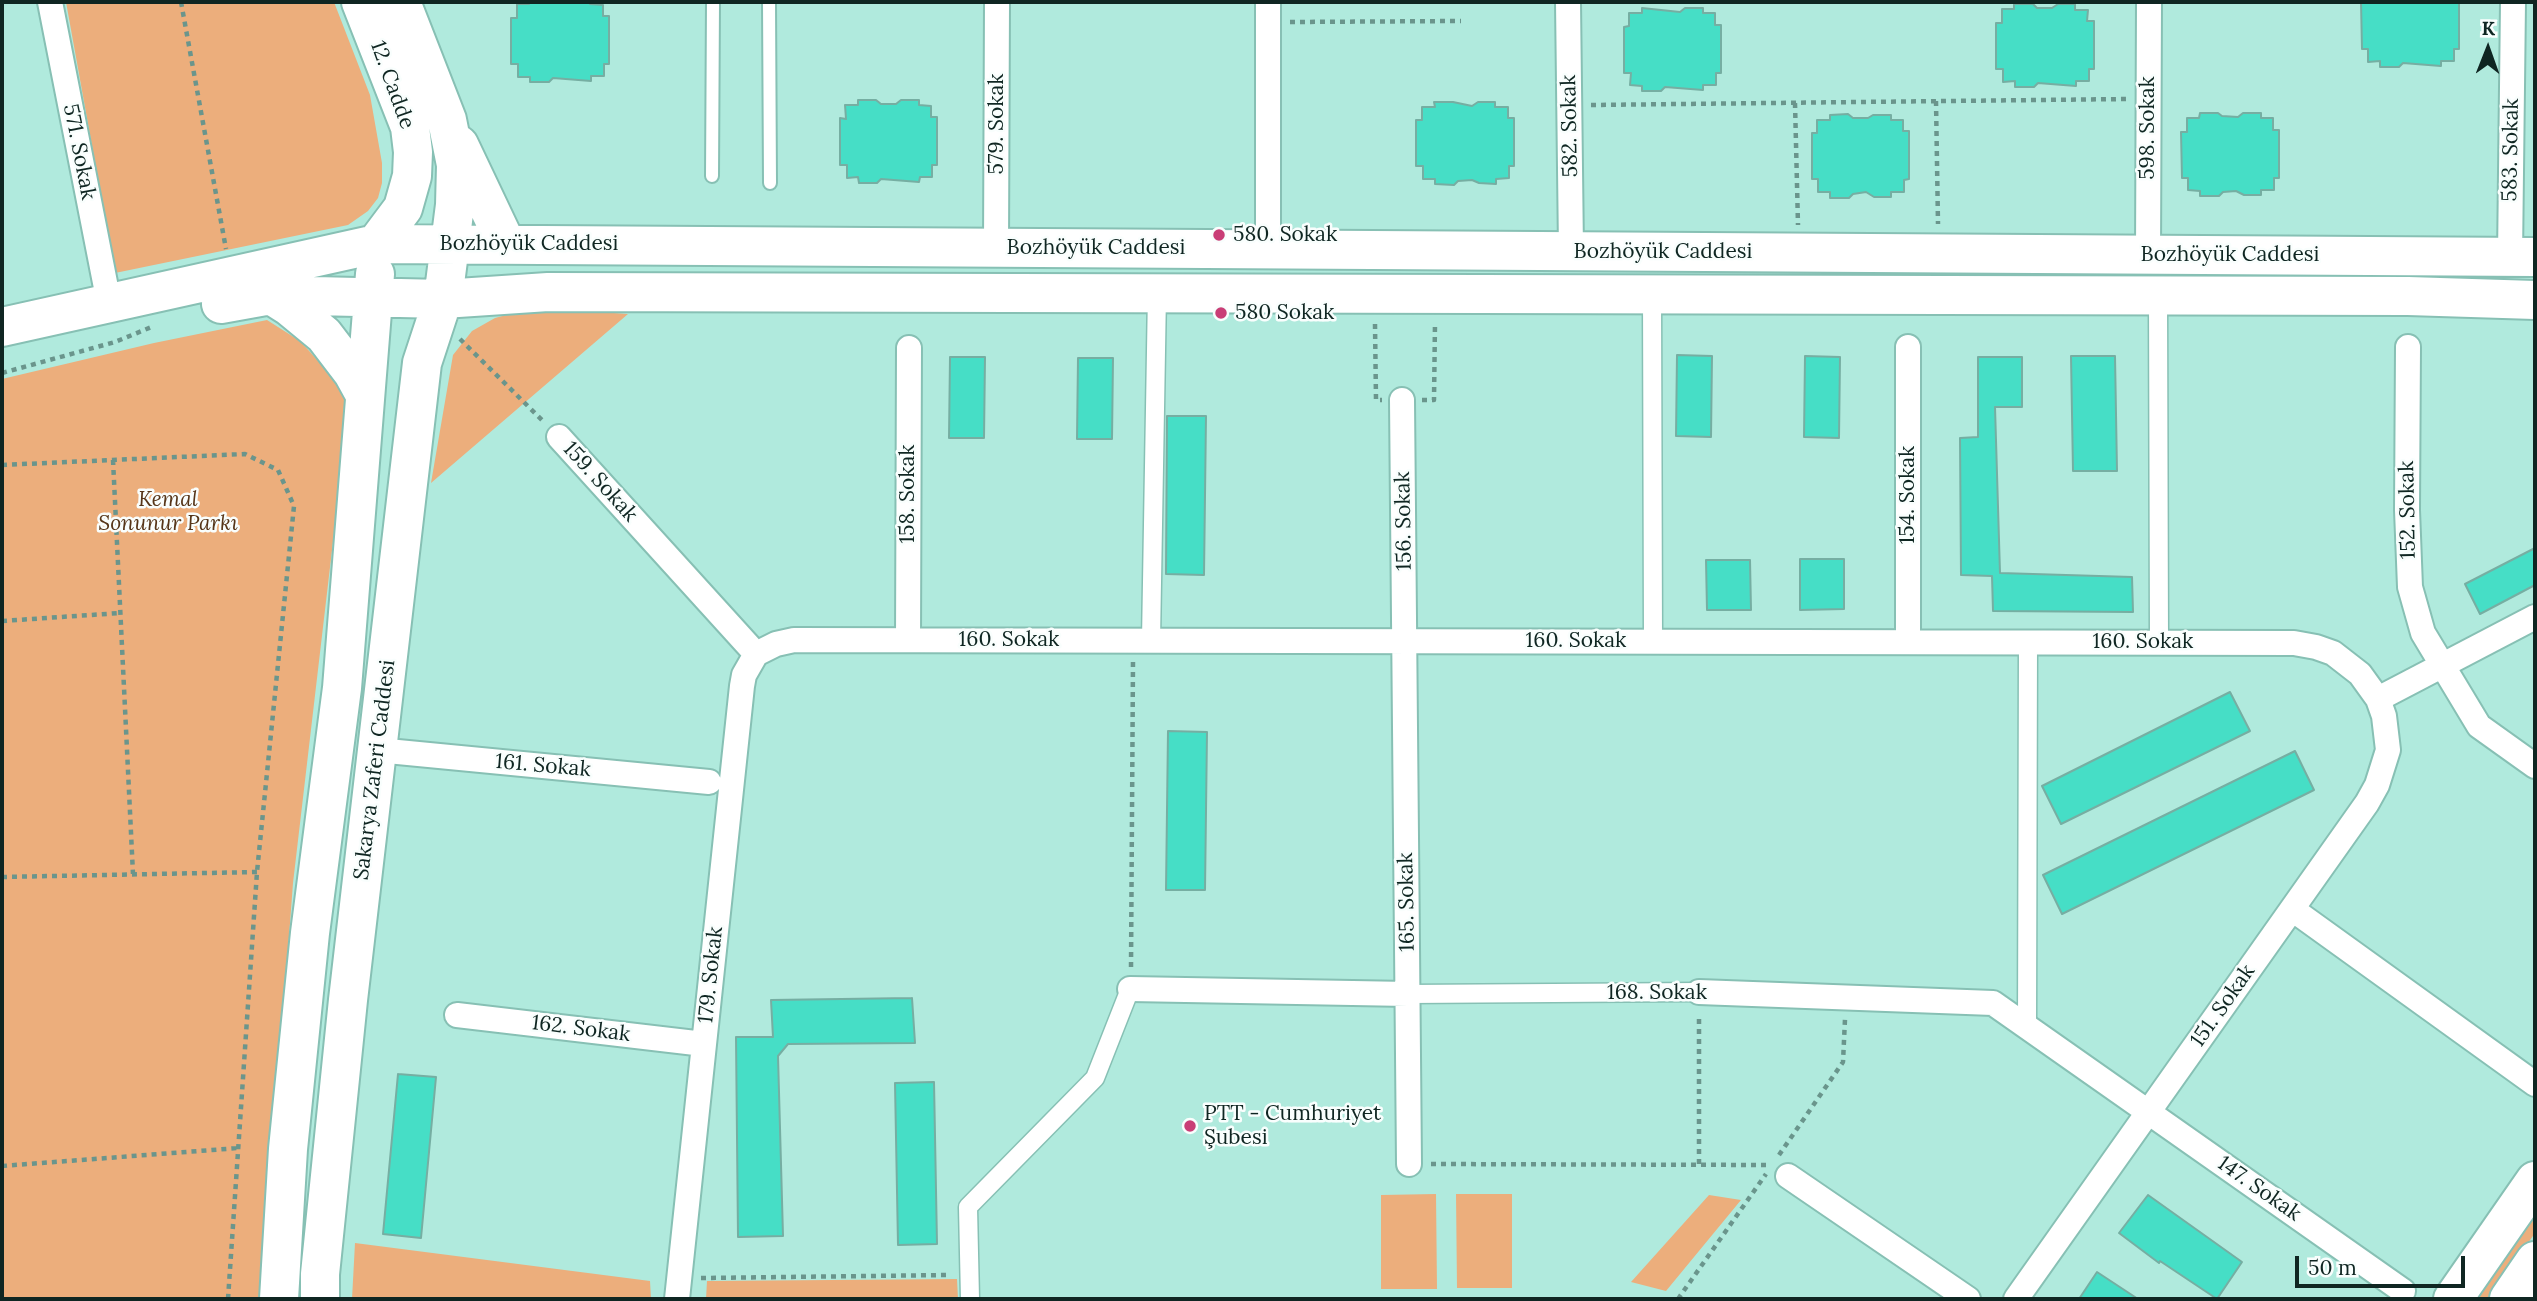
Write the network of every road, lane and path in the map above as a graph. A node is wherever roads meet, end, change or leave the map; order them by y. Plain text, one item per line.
1 (50, 2) edge
2 (181, 2) edge
3 (361, 2) edge
4 (401, 2) edge
5 (713, 2) edge
6 (769, 2) edge
7 (998, 2) edge
8 (1568, 2) edge
9 (2149, 2) edge
10 (2513, 2) edge
11 (1268, 12) edge
12 (1461, 21) dead end
13 (2148, 99) junction
14 (1936, 101) junction
15 (1795, 103) junction
16 (1569, 106) junction
17 (447, 120) junction
18 (712, 176) dead end
19 (770, 183) dead end
20 (376, 244) junction
21 (451, 244) junction
22 (506, 244) junction
23 (996, 247) junction
24 (1268, 249) junction
25 (1571, 251) junction
26 (1799, 252) junction
27 (1938, 253) junction
28 (2148, 255) junction
29 (2522, 257) edge
30 (231, 277) junction
31 (1157, 293) junction
32 (1375, 294) junction
33 (1436, 294) junction
34 (271, 295) junction
35 (1652, 295) junction
36 (2158, 295) junction
37 (373, 298) junction
38 (2535, 300) edge
39 (109, 303) junction
40 (440, 308) junction
41 (193, 309) junction
42 (2, 327) edge
43 (2, 346) edge
44 (1908, 347) dead end
45 (2408, 347) dead end
46 (909, 348) dead end
47 (2, 373) edge
48 (364, 393) junction
49 (1402, 400) junction
50 (559, 437) joint
51 (113, 460) junction
52 (2, 465) edge
53 (120, 612) junction
54 (2535, 617) edge
55 (2, 621) edge
56 (908, 640) junction
57 (1142, 640) junction
58 (1405, 641) junction
59 (1653, 642) junction
60 (1908, 642) junction
61 (2028, 642) junction
62 (2159, 642) junction
63 (756, 654) junction
64 (2441, 666) junction
65 (2378, 699) junction
66 (377, 750) junction
67 (2535, 766) edge
68 (709, 782) dead end
69 (257, 872) junction
70 (133, 874) junction
71 (2, 877) edge
72 (2292, 909) junction
73 (1130, 989) junction
74 (1699, 992) junction
75 (1408, 994) junction
76 (1845, 997) junction
77 (457, 1015) dead end
78 (2027, 1026) junction
79 (704, 1044) junction
80 (2535, 1084) edge
81 (2150, 1111) junction
82 (239, 1148) junction
83 (1409, 1164) joint
84 (1699, 1164) junction
85 (2, 1166) edge
86 (1780, 1170) junction
87 (2535, 1181) edge
88 (2535, 1261) edge
89 (969, 1275) junction
90 (678, 1289) edge
91 (2403, 1291) dead end
92 (228, 1299) edge
93 (279, 1299) edge
94 (320, 1299) edge
95 (970, 1299) edge
96 (1678, 1299) edge
97 (1968, 1299) edge
98 (2016, 1299) edge
99 (2453, 1299) edge
100 (2509, 1299) edge

1 - 39 street, 571. Sokak
2 - 30 path
3 - 20 main road, 12. Cadde
4 - 17 main road, 12. Cadde
5 - 18 lane
6 - 19 lane
7 - 23 street, 579. Sokak
8 - 16 street, 582. Sokak
9 - 13 street, 598. Sokak
10 - 29 street, 583. Sokak
11 - 12 path
11 - 24 street
13 - 14 path
13 - 28 street, 598. Sokak
14 - 15 path
14 - 27 path
15 - 16 path
15 - 26 path
16 - 25 street, 582. Sokak
17 - 21 main road, 12. Cadde
17 - 22 main road
20 - 21 main road, Bozhöyük Caddesi
20 - 30 main road, Bozhöyük Caddesi
20 - 37 main road, Sakarya Zaferi Caddesi
21 - 22 main road, Bozhöyük Caddesi
21 - 40 main road, Sakarya Zaferi Caddesi
22 - 23 main road, Bozhöyük Caddesi
23 - 24 main road, Bozhöyük Caddesi
24 - 25 main road, Bozhöyük Caddesi
25 - 26 main road, Bozhöyük Caddesi
26 - 27 main road, Bozhöyük Caddesi
27 - 28 main road, Bozhöyük Caddesi
28 - 29 main road, Bozhöyük Caddesi
30 - 39 main road, Bozhöyük Caddesi
31 - 32 main road, Bozhöyük Caddesi
31 - 40 main road, Bozhöyük Caddesi
31 - 57 street
32 - 33 main road, Bozhöyük Caddesi
32 - 49 path
33 - 35 main road, Bozhöyük Caddesi
33 - 49 path
34 - 37 main road, Bozhöyük Caddesi
34 - 41 main road, Bozhöyük Caddesi
34 - 48 main road
35 - 36 main road, Bozhöyük Caddesi
35 - 59 street
36 - 38 main road, Bozhöyük Caddesi
36 - 62 street
37 - 40 main road, Bozhöyük Caddesi
37 - 48 main road, Sakarya Zaferi Caddesi
39 - 42 main road, Bozhöyük Caddesi
40 - 50 path, 159. Sokak
40 - 66 main road, Sakarya Zaferi Caddesi
41 - 43 main road, Bozhöyük Caddesi
41 - 47 path
44 - 60 street, 154. Sokak
45 - 64 street, 152. Sokak
46 - 56 street, 158. Sokak
48 - 93 main road, Sakarya Zaferi Caddesi
49 - 58 street, 156. Sokak
50 - 63 street, 159. Sokak
51 - 52 path
51 - 53 path
51 - 69 path
53 - 55 path
53 - 70 path
54 - 64 street
56 - 57 street, 160. Sokak
56 - 63 street, 160. Sokak
57 - 58 street, 160. Sokak
57 - 73 path
58 - 59 street, 160. Sokak
58 - 75 street, 165. Sokak
59 - 60 street, 160. Sokak
60 - 61 street, 160. Sokak
61 - 62 street, 160. Sokak
61 - 78 street
62 - 65 street, 160. Sokak
63 - 79 street, 179. Sokak
64 - 65 street
64 - 67 street, 152. Sokak
65 - 72 street, 151. Sokak
66 - 68 street, 161. Sokak
66 - 94 main road, Sakarya Zaferi Caddesi
69 - 70 path
69 - 82 path
70 - 71 path
72 - 80 street
72 - 81 street, 151. Sokak
73 - 75 street, 168. Sokak
73 - 89 street
74 - 75 street, 168. Sokak
74 - 76 street, 168. Sokak
74 - 84 path
75 - 83 street, 165. Sokak
76 - 78 street, 168. Sokak
76 - 86 path
77 - 79 street, 162. Sokak
78 - 81 street, 168. Sokak
79 - 90 street, 179. Sokak
81 - 91 street, 147. Sokak
81 - 98 street, 151. Sokak
82 - 85 path
82 - 92 path
83 - 84 path
84 - 86 path
86 - 96 path
86 - 97 street
87 - 99 main road
88 - 100 main road
89 - 90 path
89 - 95 street

